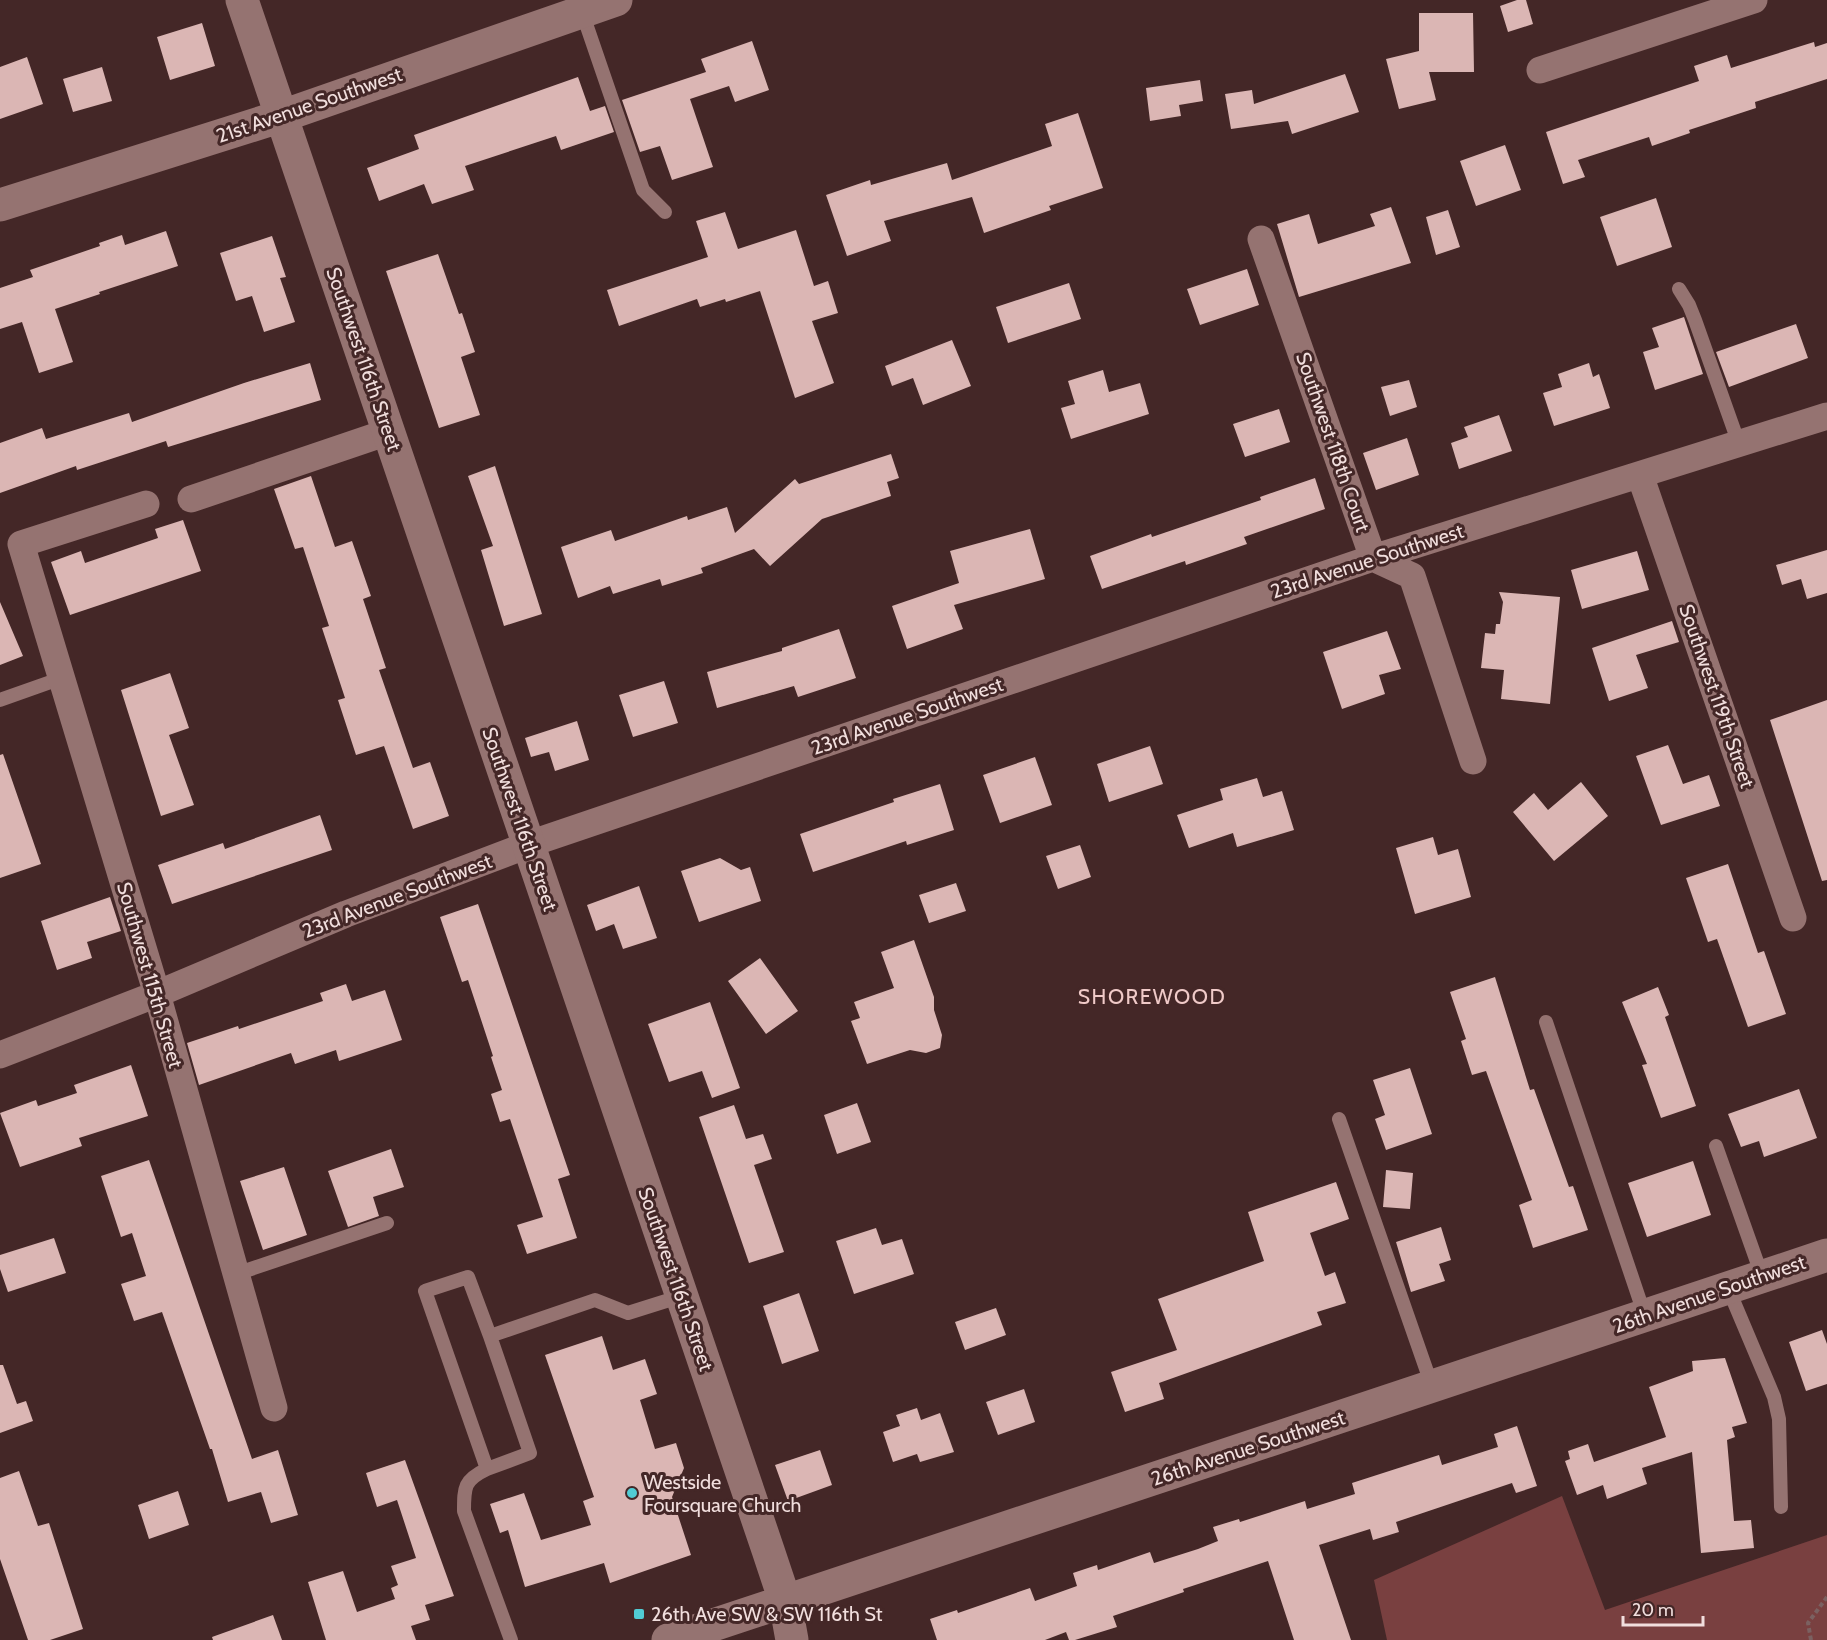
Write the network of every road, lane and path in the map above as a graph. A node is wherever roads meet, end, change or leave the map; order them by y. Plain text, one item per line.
1 (242, 0) edge
2 (616, 0) edge
3 (1754, 0) edge
4 (582, 12) junction
5 (1540, 70) dead end
6 (282, 116) junction
7 (0, 205) edge
8 (665, 212) dead end
9 (1261, 238) dead end
10 (1679, 289) dead end
11 (1827, 416) edge
12 (388, 432) junction
13 (1739, 444) junction
14 (1640, 475) junction
15 (191, 499) dead end
16 (146, 504) dead end
17 (1373, 558) junction
18 (62, 678) junction
19 (0, 700) edge
20 (1473, 760) dead end
21 (528, 844) junction
22 (1793, 918) dead end
23 (157, 994) junction
24 (1546, 1022) dead end
25 (0, 1055) edge
26 (1339, 1119) dead end
27 (1716, 1146) dead end
28 (387, 1223) dead end
29 (1827, 1255) edge
30 (236, 1274) junction
31 (1762, 1276) junction
32 (1728, 1288) junction
33 (682, 1296) junction
34 (1645, 1316) junction
35 (490, 1336) junction
36 (1432, 1386) junction
37 (274, 1408) dead end
38 (487, 1468) junction
39 (1781, 1507) dead end
40 (1827, 1597) edge
41 (786, 1601) junction
42 (511, 1640) edge
43 (668, 1640) edge
44 (792, 1640) edge
45 (1811, 1640) edge

1 - 6 street, Southwest 116th Street
2 - 4 street, 21st Avenue Southwest
3 - 5 street
4 - 6 street, 21st Avenue Southwest
4 - 8 lane
6 - 7 street, 21st Avenue Southwest
6 - 12 street, Southwest 116th Street
9 - 17 street, Southwest 118th Court
10 - 13 lane
11 - 13 street, 23rd Avenue Southwest
12 - 15 street
12 - 21 street, Southwest 116th Street
13 - 14 street, 23rd Avenue Southwest
14 - 17 street, 23rd Avenue Southwest
14 - 22 street, Southwest 119th Street
16 - 18 street, Southwest 115th Street
17 - 20 street, Southwest 118th Court
17 - 21 street, 23rd Avenue Southwest
18 - 19 lane
18 - 23 street, Southwest 115th Street
21 - 23 street, 23rd Avenue Southwest
21 - 33 street, Southwest 116th Street
23 - 25 street, 23rd Avenue Southwest
23 - 30 street, Southwest 115th Street
24 - 34 lane
26 - 36 lane
27 - 31 lane
28 - 30 lane
29 - 31 street, 26th Avenue Southwest
30 - 37 street, Southwest 115th Street
31 - 32 street, 26th Avenue Southwest
32 - 34 street, 26th Avenue Southwest
32 - 39 lane
33 - 35 lane
33 - 41 street, Southwest 116th Street
34 - 36 street, 26th Avenue Southwest
35 - 38 lane
35 - 38 lane
36 - 41 street, 26th Avenue Southwest
38 - 42 lane
40 - 45 path
41 - 43 street, 26th Avenue Southwest
41 - 44 street, Southwest 116th Street

